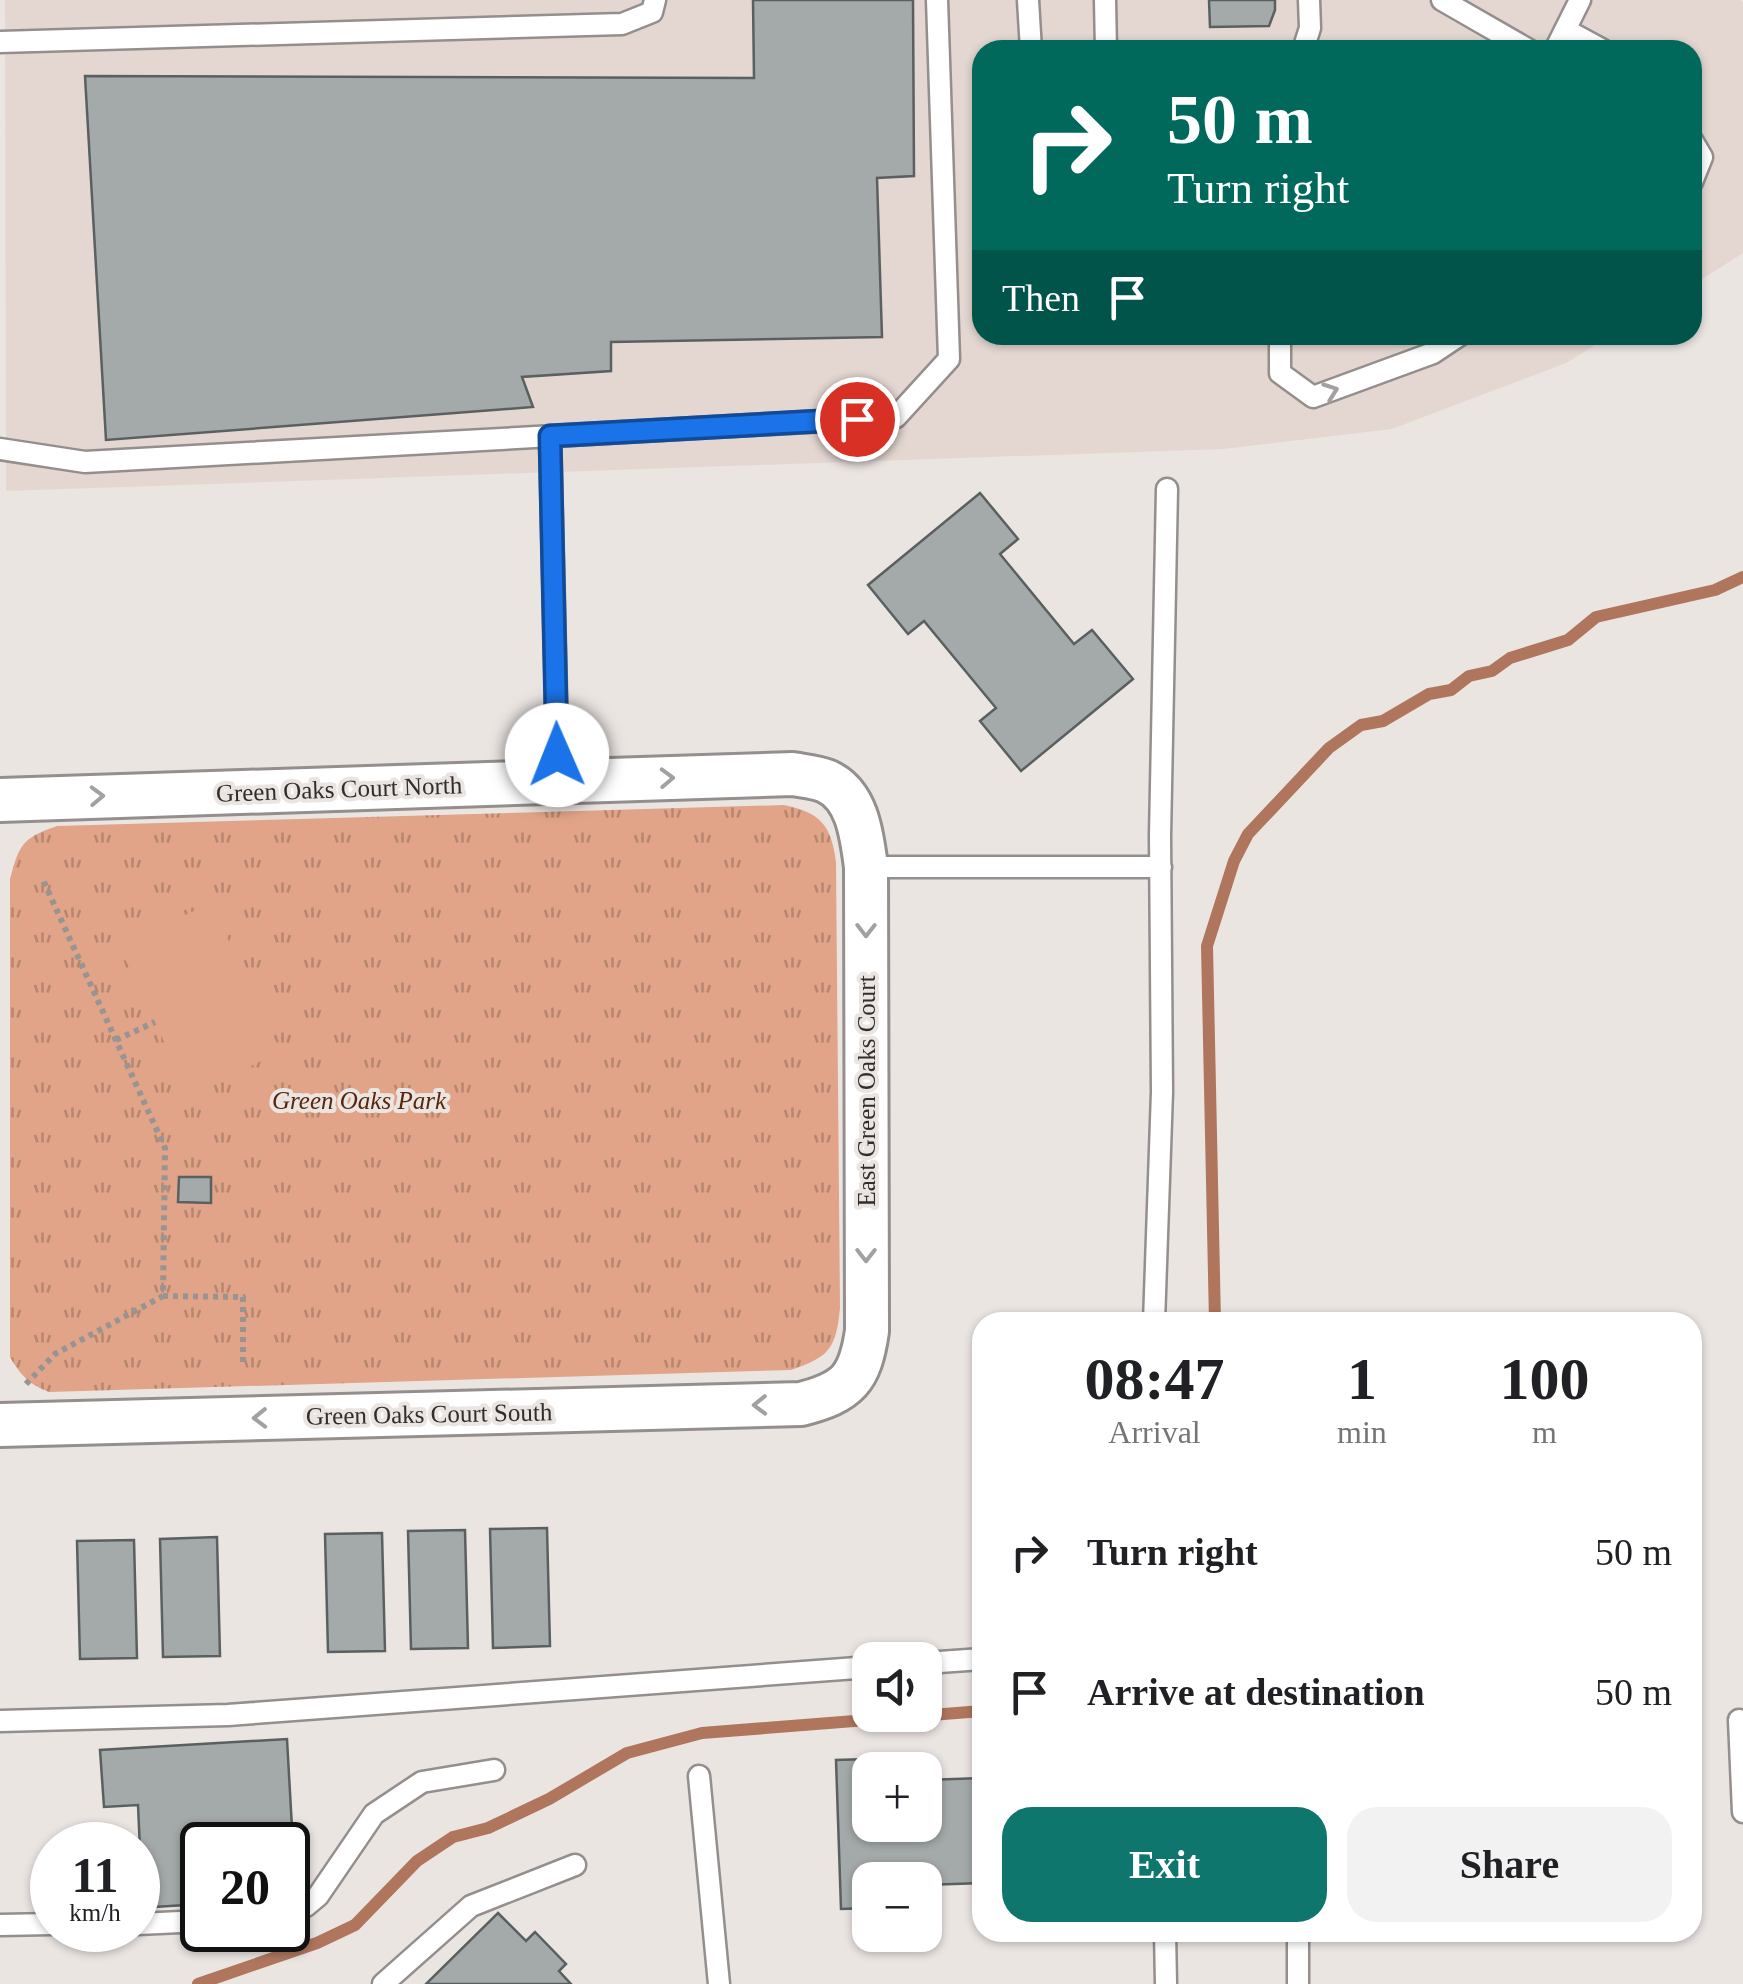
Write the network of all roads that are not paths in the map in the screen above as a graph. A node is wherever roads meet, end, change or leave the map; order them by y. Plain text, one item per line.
1 (655, 0) edge
2 (938, 0) edge
3 (1028, 0) edge
4 (1104, 0) edge
5 (1310, 0) edge
6 (1442, 0) edge
7 (1580, 0) edge
8 (1566, 30) junction
9 (1030, 40) edge
10 (1106, 40) edge
11 (1307, 40) edge
12 (1512, 40) edge
13 (1560, 40) edge
14 (1584, 40) edge
15 (0, 42) edge
16 (1280, 345) edge
17 (1444, 345) edge
18 (550, 436) junction
19 (0, 448) edge
20 (1166, 489) dead end
21 (558, 782) junction
22 (0, 800) edge
23 (848, 801) joint
24 (866, 866) junction
25 (1161, 866) junction
26 (1154, 1312) edge
27 (852, 1382) joint
28 (7, 1411) edge
29 (972, 1660) edge
30 (942, 1662) edge
31 (852, 1668) edge
32 (1739, 1720) dead end
33 (0, 1721) edge
34 (494, 1770) dead end
35 (699, 1776) dead end
36 (1743, 1812) edge
37 (574, 1864) dead end
38 (310, 1903) edge
39 (0, 1924) edge
40 (30, 1924) edge
41 (1165, 1942) edge
42 (1298, 1942) edge
43 (383, 1984) edge
44 (719, 1984) edge
45 (1166, 1984) edge
46 (1298, 1984) edge

1 - 15 lane
2 - 18 lane
3 - 9 lane
4 - 10 lane
5 - 11 lane
6 - 12 lane
7 - 8 lane
8 - 13 lane
8 - 14 lane
16 -> 17 lane
18 - 19 lane
18 - 21 lane
20 - 25 lane
22 -> 21 street, Green Oaks Court North
21 -> 23 street, Green Oaks Court North
23 - 24 street, East Green Oaks Court
24 - 25 lane
24 -> 27 street, East Green Oaks Court
25 - 26 lane
27 -> 28 street, Green Oaks Court South
29 - 30 lane
31 - 33 lane
32 - 36 lane
34 - 38 lane
35 - 44 lane
37 - 43 lane
39 - 40 lane
41 - 45 lane
42 - 46 lane

